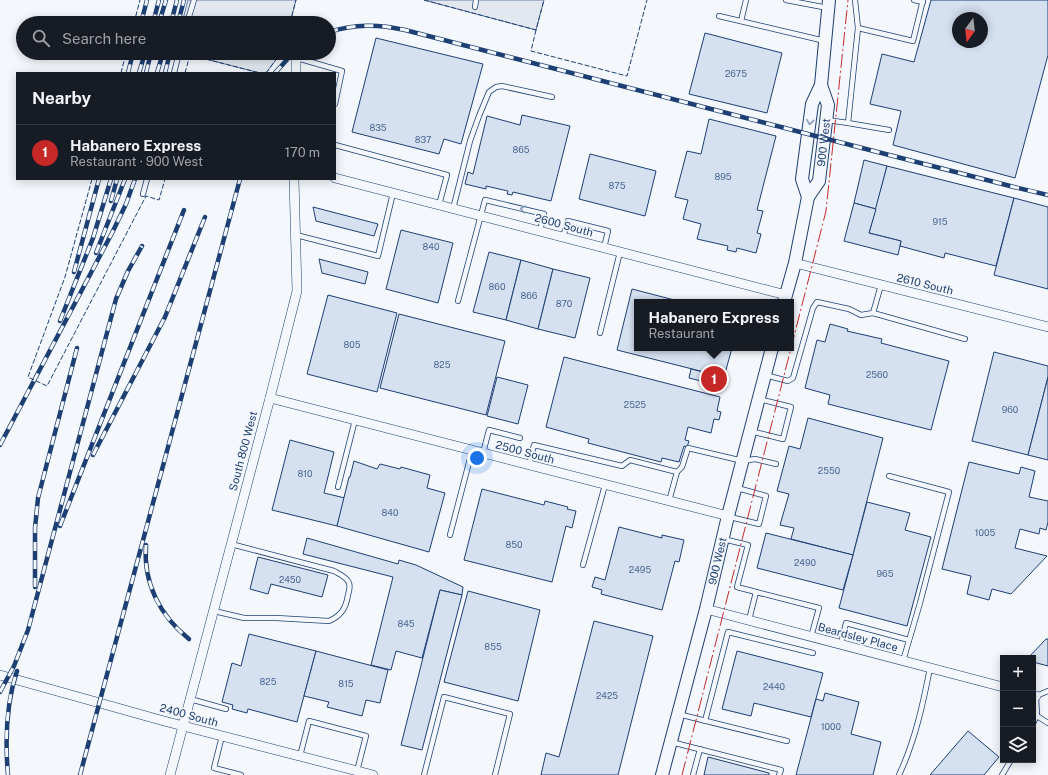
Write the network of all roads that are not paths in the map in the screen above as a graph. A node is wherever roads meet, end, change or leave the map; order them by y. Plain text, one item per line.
1 (194, 0) edge
2 (476, 0) edge
3 (746, 0) edge
4 (786, 0) edge
5 (855, 0) edge
6 (914, 0) edge
7 (923, 1) edge
8 (828, 4) edge
9 (475, 7) dead end
10 (189, 16) edge
11 (719, 16) dead end
12 (740, 21) junction
13 (858, 28) junction
14 (825, 41) junction
15 (177, 60) edge
16 (296, 60) edge
17 (306, 60) edge
18 (174, 72) edge
19 (296, 72) edge
20 (822, 85) junction
21 (552, 97) dead end
22 (336, 99) edge
23 (827, 120) junction
24 (848, 123) junction
25 (889, 130) dead end
26 (336, 145) edge
27 (336, 178) edge
28 (147, 180) edge
29 (294, 180) edge
30 (393, 193) junction
31 (143, 194) dead end
32 (808, 197) junction
33 (439, 205) junction
34 (453, 209) junction
35 (481, 216) junction
36 (540, 231) junction
37 (296, 235) junction
38 (563, 237) junction
39 (604, 248) junction
40 (620, 252) junction
41 (796, 263) junction
42 (881, 285) junction
43 (785, 298) edge
44 (458, 301) dead end
45 (873, 314) junction
46 (1048, 327) edge
47 (600, 333) dead end
48 (965, 339) dead end
49 (771, 351) edge
50 (765, 375) junction
51 (270, 398) junction
52 (759, 399) junction
53 (355, 420) junction
54 (750, 431) junction
55 (520, 438) dead end
56 (472, 450) junction
57 (483, 453) junction
58 (742, 461) junction
59 (776, 464) dead end
60 (529, 465) junction
61 (677, 472) junction
62 (889, 476) dead end
63 (604, 485) junction
64 (338, 487) dead end
65 (735, 488) junction
66 (669, 501) junction
67 (728, 516) junction
68 (450, 534) dead end
69 (723, 539) junction
70 (231, 544) junction
71 (583, 565) dead end
72 (756, 592) junction
73 (706, 609) junction
74 (214, 611) junction
75 (748, 620) junction
76 (811, 637) junction
77 (909, 640) junction
78 (841, 644) junction
79 (813, 654) dead end
80 (903, 661) junction
81 (930, 668) junction
82 (0, 675) edge
83 (1000, 686) edge
84 (1048, 691) edge
85 (1036, 695) edge
86 (190, 699) junction
87 (226, 709) dead end
88 (1036, 709) edge
89 (678, 714) junction
90 (1037, 716) joint
91 (705, 721) junction
92 (1048, 723) edge
93 (183, 726) junction
94 (222, 736) junction
95 (786, 741) dead end
96 (671, 742) junction
97 (700, 749) junction
98 (300, 756) junction
99 (1009, 763) edge
100 (357, 771) junction
101 (170, 775) edge
102 (241, 775) edge
103 (373, 775) edge
104 (424, 775) edge
105 (495, 775) edge
106 (662, 775) edge
107 (693, 775) edge
108 (779, 775) edge
109 (899, 775) edge
110 (1002, 775) edge

1 - 10 lane
2 - 9 lane
3 - 12 lane
4 - 8 lane
5 - 13 lane
6 - 7 lane
7 - 13 lane
8 - 14 main road, 900 West
11 - 12 lane
12 - 14 lane
13 - 24 lane
14 - 20 main road, 900 West
15 - 18 lane
16 - 19 street
17 - 22 lane
20 - 23 main road, 900 West
20 -> 32 main road, 900 West
21 - 34 lane
23 - 24 lane
23 - 32 main road, 900 West
24 - 25 lane
26 - 33 lane
27 - 30 street, 2600 South
28 - 31 lane
29 - 37 street, South 800 West
30 - 33 street, 2600 South
30 - 37 lane
32 - 41 main road, 900 West
33 - 34 street, 2600 South
34 - 35 street, 2600 South
35 - 36 street, 2600 South
36 -> 35 lane
35 - 44 lane
36 - 38 street, 2600 South
37 - 51 street, South 800 West
38 - 39 street, 2600 South
38 - 39 lane
39 - 40 street, 2600 South
40 - 43 street, 2600 South
40 - 47 lane
41 - 42 street, 2610 South
41 - 43 main road, 900 West
42 - 45 lane
42 - 46 street, 2610 South
45 - 48 lane
45 - 50 lane
49 - 50 main road, 900 West
50 - 52 main road, 900 West
51 - 53 street, 2500 South
51 - 70 street, South 800 West
52 - 54 main road, 900 West
52 - 54 lane
53 - 56 street, 2500 South
53 - 64 lane
54 - 58 main road, 900 West
55 - 57 lane
56 - 57 street, 2500 South
56 - 68 lane
57 - 60 street, 2500 South
58 - 59 lane
58 - 61 lane
58 - 65 main road, 900 West
60 - 61 lane
60 - 63 street, 2500 South
61 - 66 lane
62 - 77 lane
63 - 66 street, 2500 South
63 - 71 lane
65 - 67 main road, 900 West
65 - 67 lane
66 - 67 street, 2500 South
67 - 69 main road, 900 West
69 - 72 lane
69 - 73 main road, 900 West
70 - 74 street, South 800 West
70 - 74 lane
72 - 75 lane
72 - 76 lane
73 - 75 street, Beardsley Place
73 - 89 main road, 900 West
74 - 86 street, South 800 West
75 - 76 street, Beardsley Place
76 - 78 street, Beardsley Place
77 - 78 lane
77 - 80 lane
78 - 80 street, Beardsley Place
79 - 91 lane
80 - 81 street, Beardsley Place
81 - 83 street, Beardsley Place
81 - 109 lane
82 - 93 street, 2400 South
84 - 85 lane
86 - 87 lane
86 - 93 street, South 800 West
88 - 90 lane
89 - 91 lane
89 - 96 main road, 900 West
90 - 92 lane
91 - 95 lane
93 - 94 street, 2400 South
93 - 101 street, South 800 West
94 - 98 street, 2400 South
94 - 102 lane
96 - 97 lane
96 - 106 main road, 900 West
97 - 107 lane
97 - 108 lane
98 - 100 street, 2400 South
98 - 100 lane
99 - 110 lane
100 - 103 street, 2400 South
104 - 105 lane

